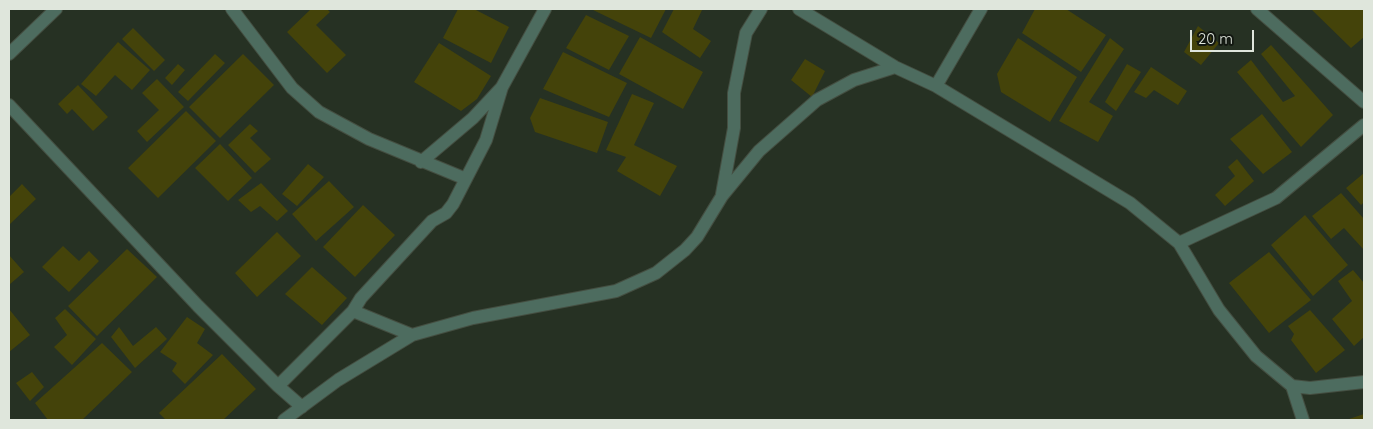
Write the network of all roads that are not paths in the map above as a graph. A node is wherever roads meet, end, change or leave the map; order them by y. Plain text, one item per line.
1 (56, 9) edge
2 (232, 9) edge
3 (545, 9) edge
4 (760, 9) edge
5 (799, 9) edge
6 (981, 9) edge
7 (1257, 9) edge
8 (9, 52) edge
9 (895, 67) junction
10 (936, 86) junction
11 (502, 87) junction
12 (1364, 102) edge
13 (9, 105) edge
14 (1364, 125) edge
15 (421, 162) junction
16 (466, 179) junction
17 (722, 196) junction
18 (1179, 243) junction
19 (352, 311) junction
20 (412, 335) junction
21 (1364, 382) edge
22 (278, 386) junction
23 (1292, 386) junction
24 (302, 407) junction
25 (284, 420) edge
26 (1303, 420) edge

1 - 8 street
2 - 15 street
3 - 11 street
4 - 17 street
5 - 9 street
6 - 10 street
7 - 12 street
9 - 10 street
9 - 17 street
10 - 18 street
11 - 15 street
11 - 16 street
13 - 22 street
14 - 18 street
15 - 16 street
16 - 19 street
17 - 20 street
18 - 23 street
19 - 20 street
19 - 22 street
20 - 24 street
21 - 23 street
22 - 24 street
23 - 26 street
24 - 25 street

